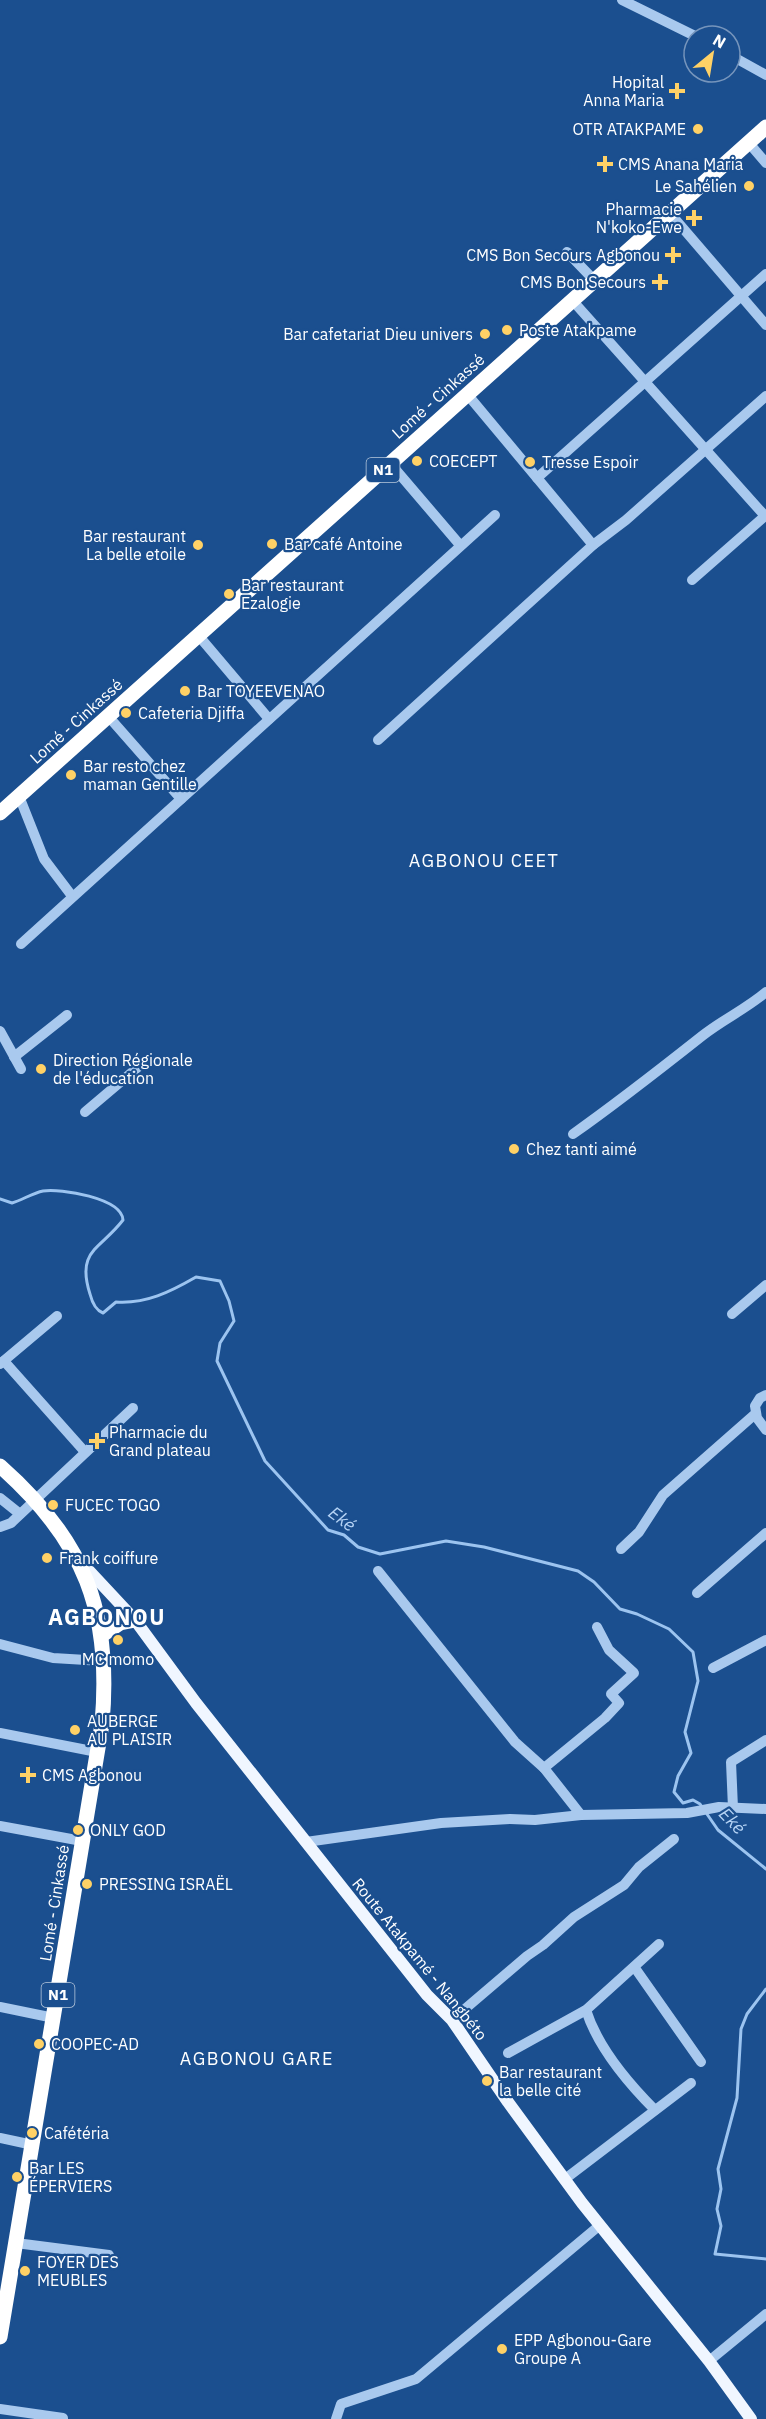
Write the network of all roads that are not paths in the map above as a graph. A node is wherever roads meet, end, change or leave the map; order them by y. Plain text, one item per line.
1 (622, 0) edge
2 (682, 30) edge
3 (742, 62) edge
4 (766, 75) edge
5 (766, 127) edge
6 (748, 142) junction
7 (766, 163) edge
8 (669, 212) junction
9 (567, 252) dead end
10 (766, 274) edge
11 (594, 280) junction
12 (742, 296) junction
13 (572, 300) junction
14 (766, 325) edge
15 (645, 384) junction
16 (467, 394) junction
17 (766, 396) edge
18 (704, 450) junction
19 (390, 463) junction
20 (537, 478) junction
21 (495, 515) dead end
22 (593, 545) junction
23 (460, 546) junction
24 (693, 580) dead end
25 (198, 635) junction
26 (108, 716) junction
27 (268, 719) junction
28 (378, 740) dead end
29 (19, 796) junction
30 (180, 799) junction
31 (0, 813) edge
32 (72, 896) junction
33 (21, 944) dead end
34 (766, 992) edge
35 (67, 1015) dead end
36 (0, 1031) edge
37 (14, 1057) junction
38 (137, 1068) dead end
39 (21, 1069) dead end
40 (85, 1112) dead end
41 (573, 1134) dead end
42 (766, 1285) edge
43 (732, 1314) dead end
44 (57, 1316) dead end
45 (2, 1363) edge
46 (766, 1395) edge
47 (133, 1408) dead end
48 (754, 1414) dead end
49 (766, 1430) edge
50 (86, 1452) junction
51 (1, 1474) edge
52 (0, 1498) edge
53 (28, 1506) junction
54 (0, 1527) edge
55 (766, 1533) edge
56 (621, 1549) dead end
57 (75, 1556) junction
58 (378, 1571) dead end
59 (697, 1593) dead end
60 (135, 1620) junction
61 (597, 1628) dead end
62 (102, 1635) junction
63 (766, 1640) edge
64 (0, 1644) edge
65 (103, 1657) junction
66 (713, 1668) dead end
67 (0, 1733) edge
68 (766, 1740) edge
69 (97, 1752) junction
70 (544, 1768) junction
71 (733, 1808) junction
72 (766, 1809) edge
73 (581, 1815) junction
74 (0, 1826) edge
75 (674, 1839) dead end
76 (82, 1841) junction
77 (306, 1842) junction
78 (658, 1944) dead end
79 (635, 1968) junction
80 (0, 2007) edge
81 (586, 2010) junction
82 (54, 2018) junction
83 (452, 2020) junction
84 (508, 2053) dead end
85 (701, 2062) dead end
86 (691, 2084) dead end
87 (655, 2110) junction
88 (0, 2138) edge
89 (33, 2145) junction
90 (565, 2179) junction
91 (600, 2225) junction
92 (16, 2243) junction
93 (109, 2255) dead end
94 (766, 2314) edge
95 (0, 2337) edge
96 (709, 2361) junction
97 (0, 2409) edge
98 (63, 2418) edge
99 (336, 2419) edge
100 (751, 2419) edge

1 - 2 street
3 - 4 street
5 - 6 highway, Lomé - Cinkassé / N1
6 - 7 street
6 - 8 highway, Lomé - Cinkassé / N1
8 - 11 highway, Lomé - Cinkassé / N1
8 - 12 street
9 - 11 street
10 - 12 street
11 - 13 highway, Lomé - Cinkassé / N1
12 - 14 street
12 - 15 street
13 - 15 street
13 - 16 highway, Lomé - Cinkassé / N1
15 - 18 street
15 - 20 street
16 - 19 highway, Lomé - Cinkassé / N1
16 - 20 street
17 - 18 street
18 - 22 street
18 - 24 street
19 - 23 street
19 - 25 highway, Lomé - Cinkassé / N1
20 - 22 street
21 - 23 street
22 - 28 street
23 - 27 street
25 - 26 highway, Lomé - Cinkassé / N1
25 - 27 street
26 - 29 highway, Lomé - Cinkassé / N1
26 - 30 street
27 - 30 street
29 - 31 highway, Lomé - Cinkassé / N1
29 - 32 street
30 - 32 street
32 - 33 street
34 - 41 street
35 - 37 street
36 - 37 street
37 - 39 street
38 - 40 street
42 - 43 street
44 - 45 street
45 - 50 street
46 - 49 street
47 - 50 street
48 - 56 street
50 - 53 street
51 - 53 highway, Lomé - Cinkassé / N1
52 - 53 street
53 - 54 street
53 - 57 highway, Lomé - Cinkassé / N1
53 - 65 highway, Lomé - Cinkassé / N1
55 - 59 street
57 - 60 main road, Route Atakpamé - Nangbéto
57 - 62 highway, Lomé - Cinkassé / N1
58 - 70 street
60 - 62 highway
60 - 77 main road, Route Atakpamé - Nangbéto
61 - 70 street
62 - 65 highway, Lomé - Cinkassé / N1
63 - 66 street
64 - 65 street
65 - 69 highway, Lomé - Cinkassé / N1
67 - 69 street
68 - 71 street
69 - 76 highway, Lomé - Cinkassé / N1
70 - 73 street
71 - 72 street
71 - 73 street
73 - 77 street
74 - 76 street
75 - 83 street
76 - 82 highway, Lomé - Cinkassé / N1
77 - 83 main road, Route Atakpamé - Nangbéto
78 - 79 street
79 - 81 street
79 - 85 street
80 - 82 street
81 - 84 street
81 - 87 street
82 - 89 highway, Lomé - Cinkassé / N1
83 - 90 main road, Route Atakpamé - Nangbéto
86 - 87 street
87 - 90 street
88 - 89 street
89 - 92 highway, Lomé - Cinkassé / N1
90 - 91 main road, Route Atakpamé - Nangbéto
91 - 96 main road, Route Atakpamé - Nangbéto
91 - 99 street
92 - 93 street
92 - 95 highway, Lomé - Cinkassé / N1
94 - 96 street
96 - 100 main road, Route Atakpamé - Nangbéto
97 - 98 street

